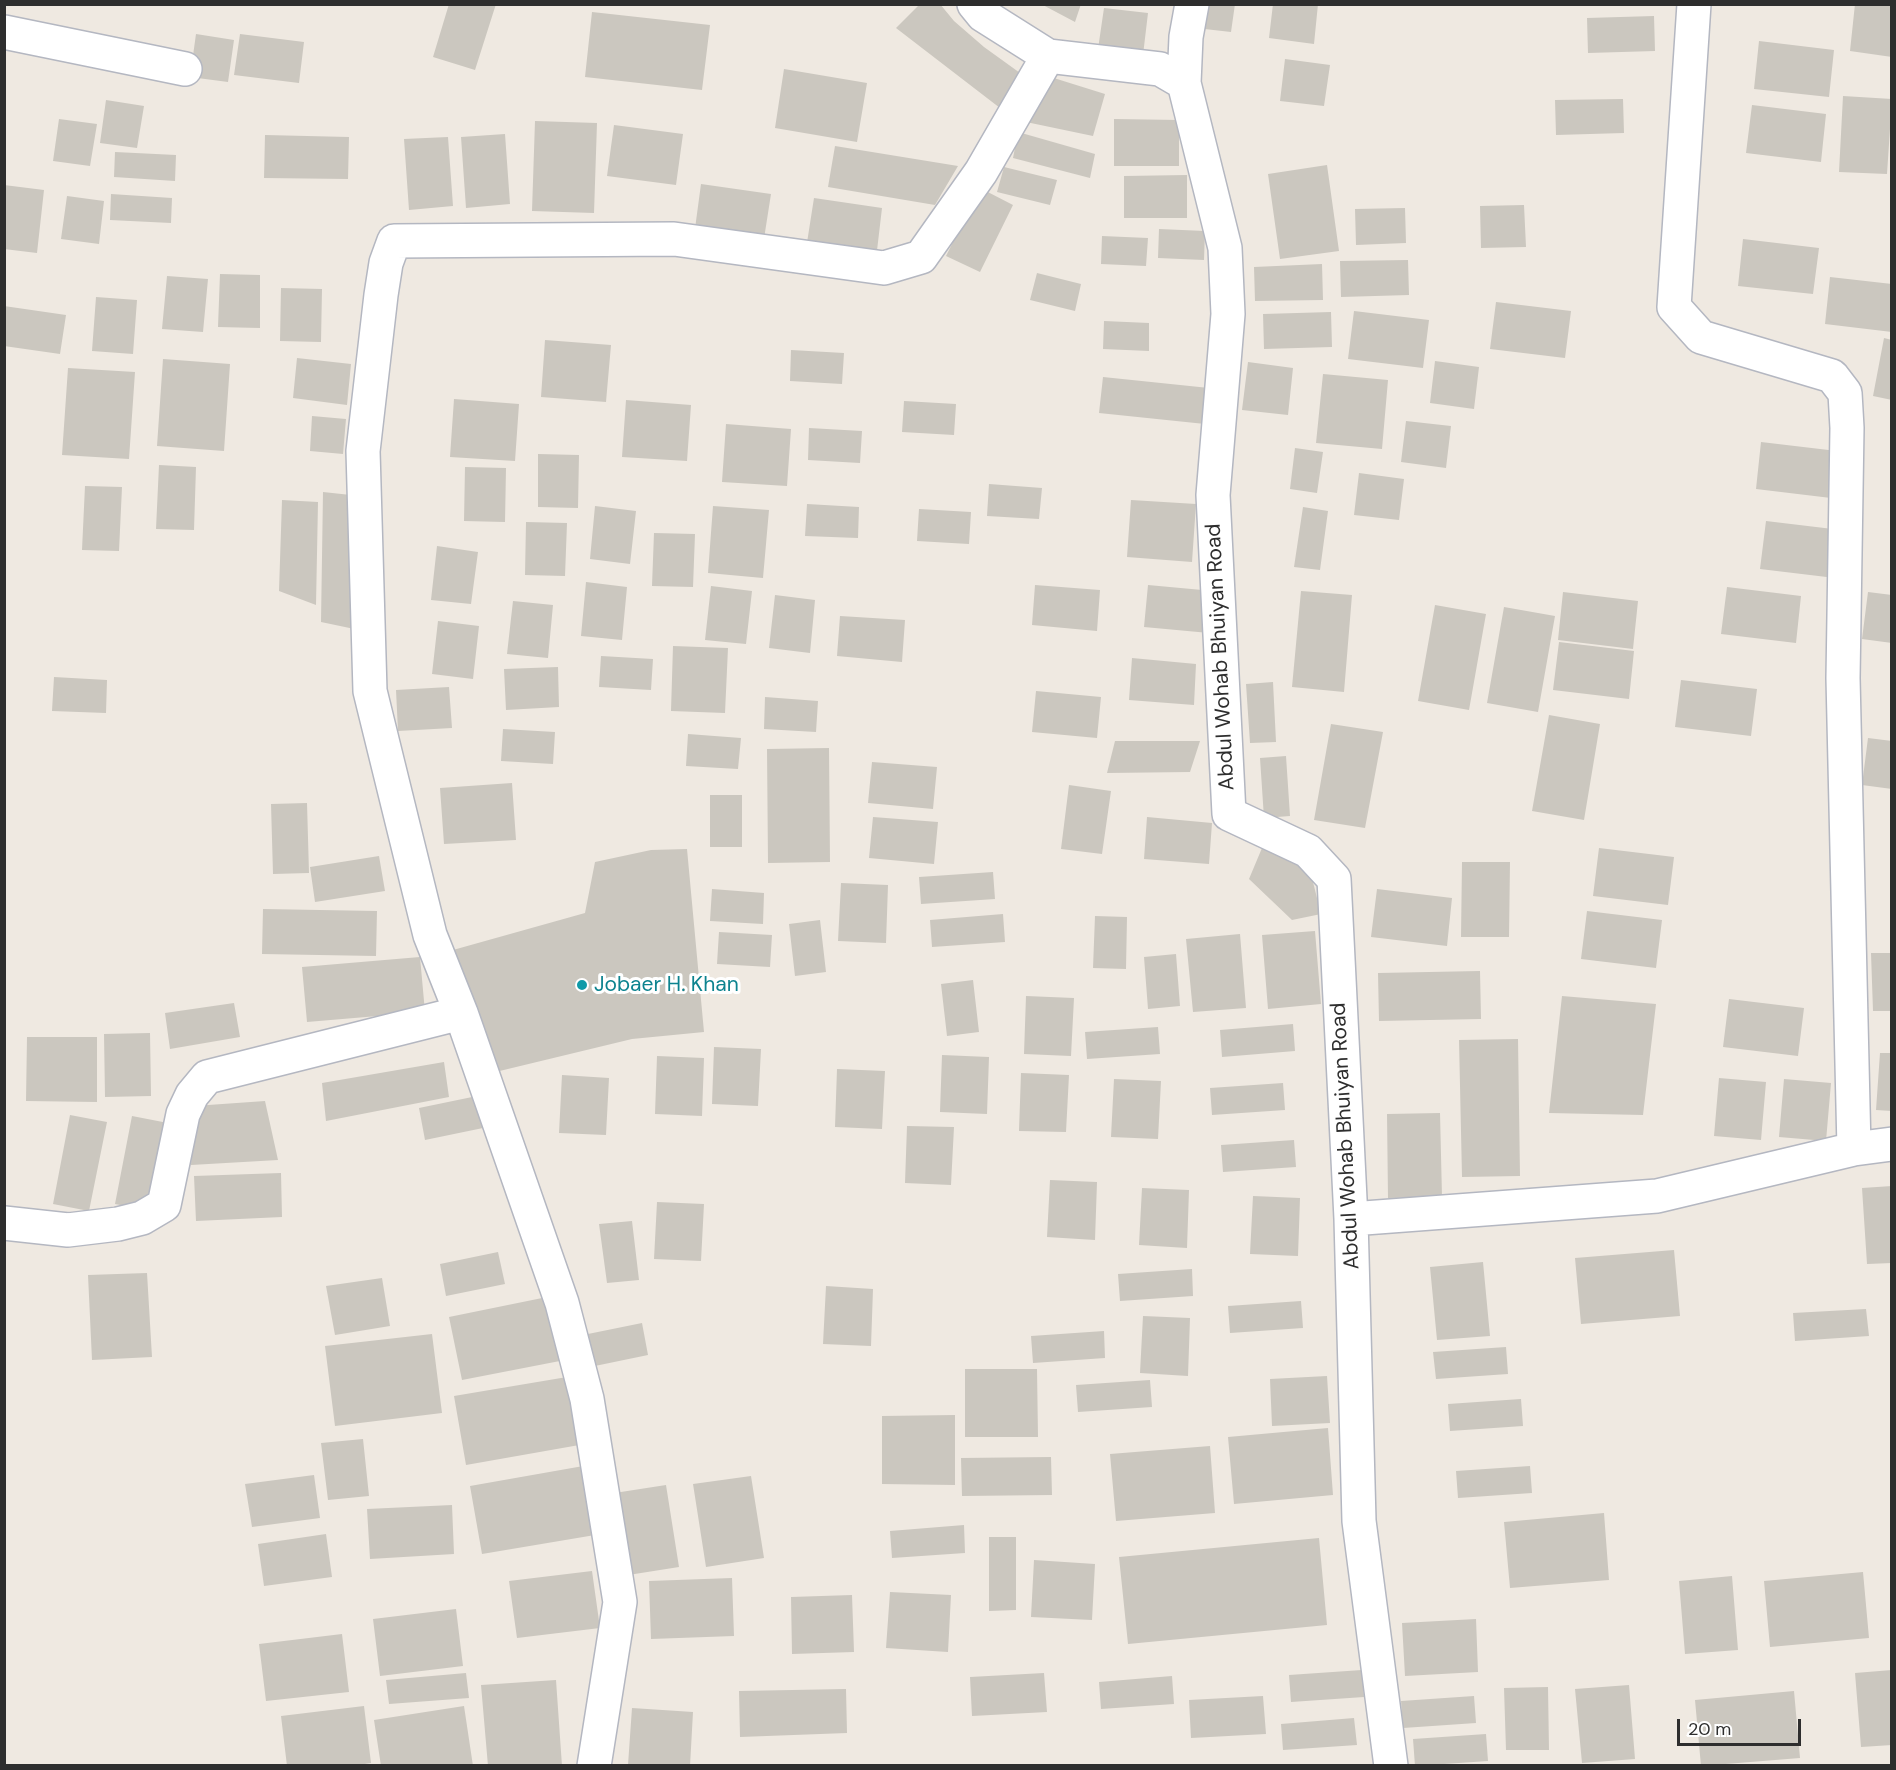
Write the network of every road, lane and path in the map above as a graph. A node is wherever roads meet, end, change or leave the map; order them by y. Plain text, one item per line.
1 (974, 4) edge
2 (1192, 4) edge
3 (1694, 4) edge
4 (4, 32) edge
5 (1048, 57) junction
6 (184, 69) dead end
7 (1184, 83) junction
8 (461, 1013) junction
9 (1892, 1144) edge
10 (1854, 1149) junction
11 (1351, 1219) junction
12 (4, 1223) edge
13 (594, 1766) edge
14 (1391, 1766) edge

1 - 5 street
2 - 7 street
3 - 10 street
4 - 6 street
5 - 7 street
5 - 8 street
7 - 11 street, Abdul Wohab Bhuiyan Road
8 - 12 street
8 - 13 street
9 - 10 street
10 - 11 street
11 - 14 street, Abdul Wohab Bhuiyan Road

